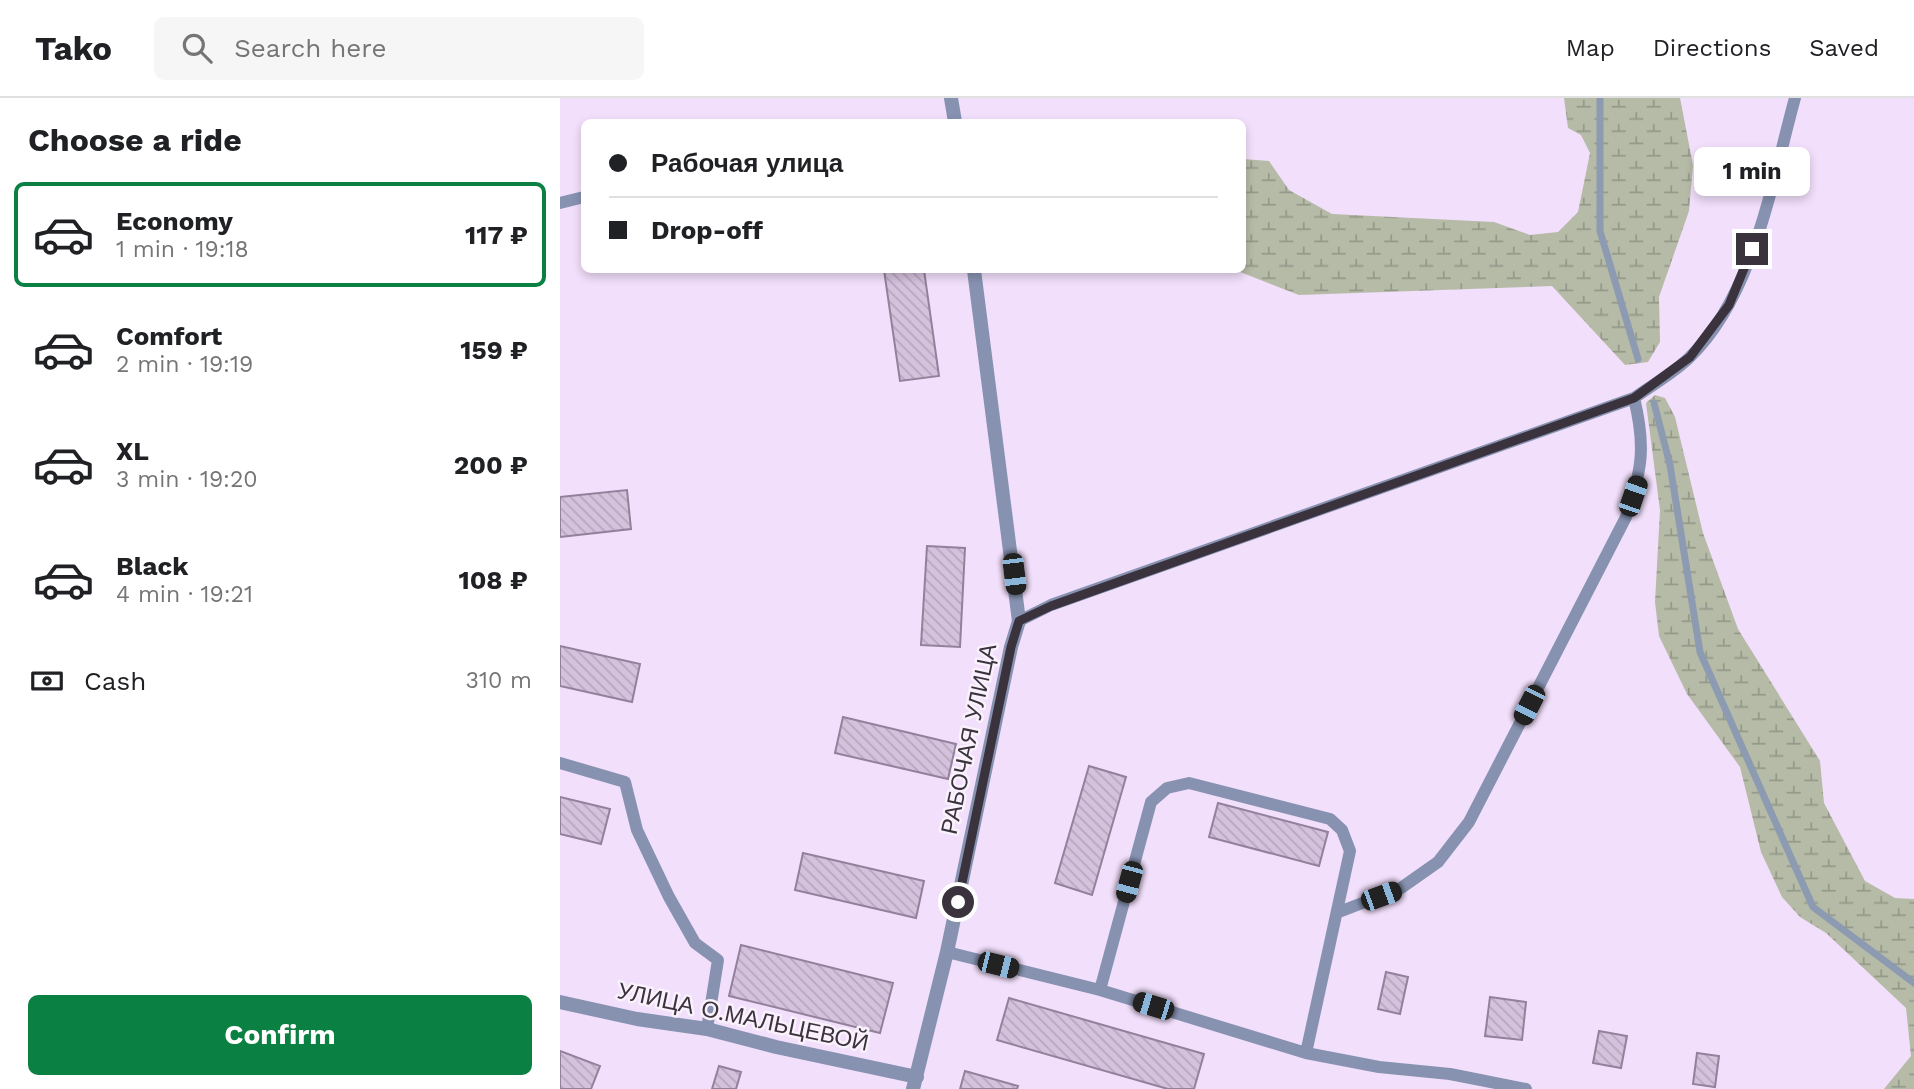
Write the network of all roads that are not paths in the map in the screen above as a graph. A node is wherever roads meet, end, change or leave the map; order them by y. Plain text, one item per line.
1 (951, 98) edge
2 (1796, 98) edge
3 (954, 119) edge
4 (581, 198) edge
5 (560, 202) edge
6 (974, 273) edge
7 (1634, 398) junction
8 (1019, 621) junction
9 (560, 763) edge
10 (1339, 912) junction
11 (947, 953) junction
12 (1100, 990) junction
13 (560, 1002) edge
14 (707, 1029) junction
15 (1306, 1053) junction
16 (915, 1083) edge
17 (1526, 1089) edge

1 - 3 street
2 - 7 lane
4 - 5 lane
6 - 8 street, РАБОЧАЯ УЛИЦА
7 - 8 lane
7 - 10 lane
8 - 11 street, РАБОЧАЯ УЛИЦА
9 - 14 lane
10 - 12 lane
10 - 15 lane
11 - 12 lane
11 - 16 street, РАБОЧАЯ УЛИЦА
12 - 15 lane
13 - 14 street, УЛИЦА О.МАЛЬЦЕВОЙ
14 - 16 street, УЛИЦА О.МАЛЬЦЕВОЙ
15 - 17 lane

